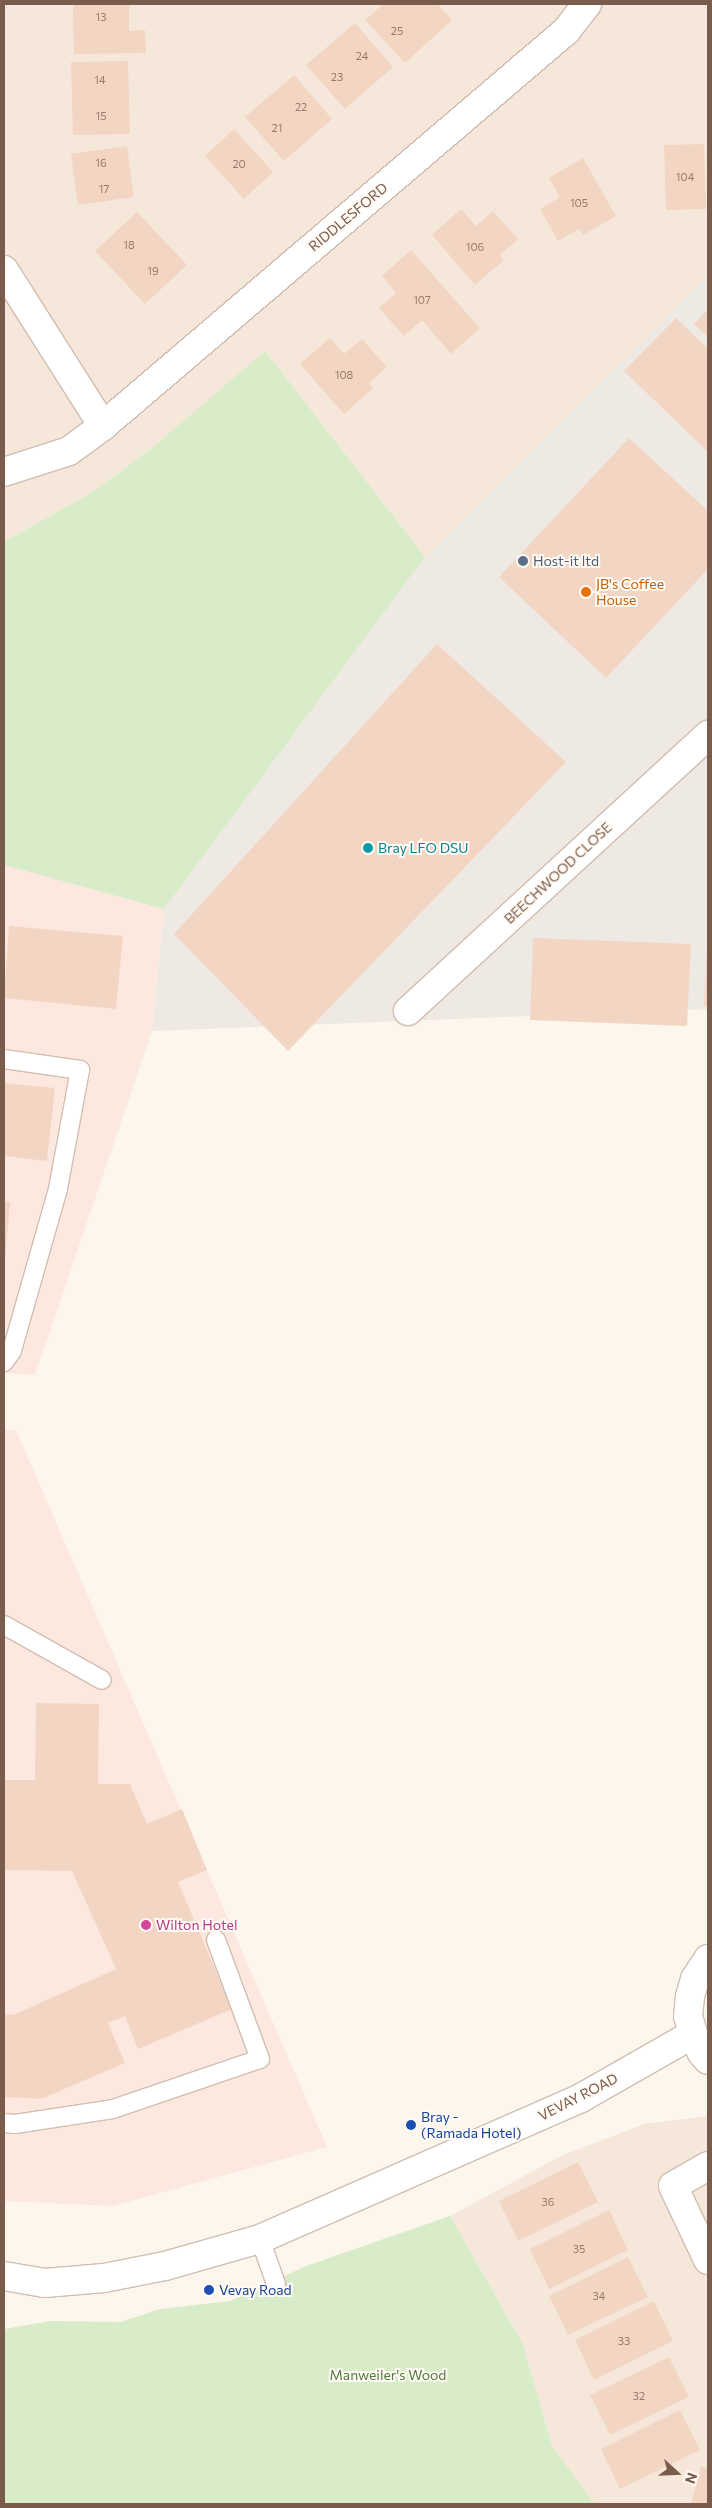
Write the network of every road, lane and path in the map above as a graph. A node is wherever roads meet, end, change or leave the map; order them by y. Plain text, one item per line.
1 (587, 4) edge
2 (4, 270) edge
3 (103, 426) junction
4 (4, 472) edge
5 (708, 735) edge
6 (408, 1011) dead end
7 (4, 1059) edge
8 (4, 1362) edge
9 (4, 1625) edge
10 (102, 1680) dead end
11 (216, 1940) dead end
12 (708, 1959) edge
13 (692, 2034) junction
14 (708, 2060) edge
15 (4, 2123) edge
16 (708, 2166) edge
17 (260, 2240) junction
18 (708, 2260) edge
19 (4, 2276) edge
20 (276, 2284) dead end

1 - 3 street, RIDDLESFORD
2 - 3 street
3 - 4 street, RIDDLESFORD
5 - 6 street, BEECHWOOD CLOSE
7 - 8 lane
9 - 10 lane
11 - 15 lane
12 - 13 street
13 - 14 street
13 - 17 street, VEVAY ROAD
16 - 18 street
17 - 19 street, VEVAY ROAD
17 - 20 lane

